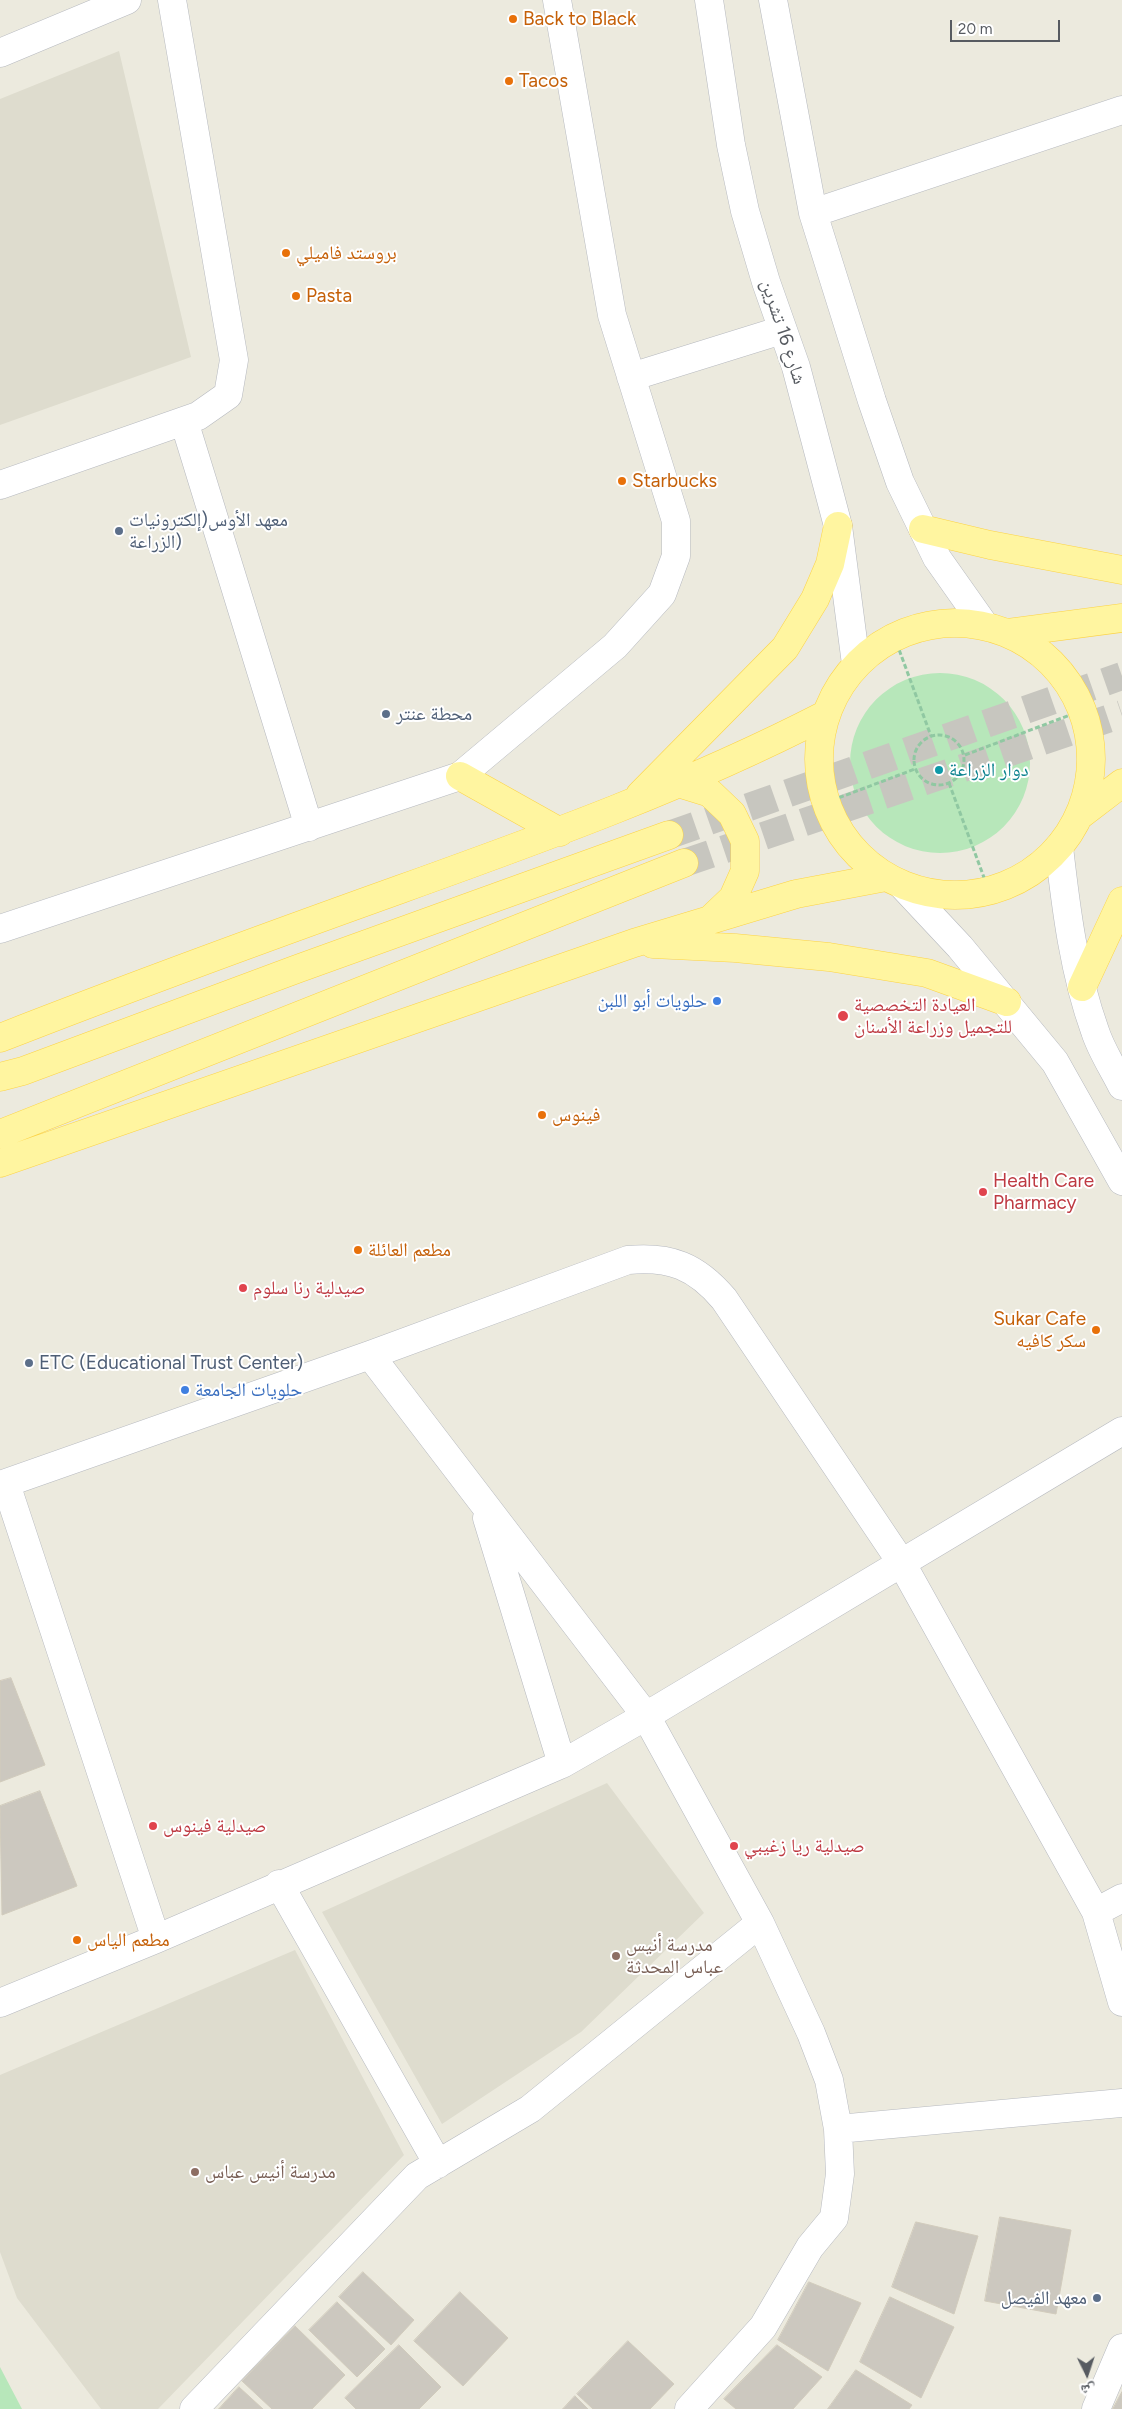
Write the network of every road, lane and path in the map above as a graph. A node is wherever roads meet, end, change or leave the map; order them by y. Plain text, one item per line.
1 (127, 0) edge
2 (172, 0) edge
3 (557, 0) edge
4 (708, 0) edge
5 (774, 0) edge
6 (0, 53) edge
7 (1122, 110) edge
8 (813, 213) junction
9 (782, 330) junction
10 (632, 377) junction
11 (184, 421) junction
12 (0, 485) edge
13 (838, 526) junction
14 (923, 529) junction
15 (1122, 570) edge
16 (1122, 618) edge
17 (996, 629) junction
18 (894, 636) junction
19 (856, 664) junction
20 (1083, 710) junction
21 (825, 715) junction
22 (931, 736) junction
23 (964, 755) junction
24 (915, 769) junction
25 (460, 776) junction
26 (949, 783) junction
27 (1122, 783) edge
28 (681, 784) junction
29 (825, 803) junction
30 (631, 804) junction
31 (1079, 816) junction
32 (309, 827) junction
33 (560, 832) junction
34 (670, 835) tunnel mouth
35 (1060, 847) junction
36 (684, 863) tunnel mouth
37 (894, 881) junction
38 (989, 891) junction
39 (1122, 901) edge
40 (711, 919) junction
41 (0, 929) edge
42 (634, 943) junction
43 (1082, 987) junction
44 (1007, 1002) junction
45 (0, 1038) edge
46 (0, 1078) edge
47 (1122, 1086) edge
48 (0, 1134) edge
49 (0, 1163) edge
50 (1122, 1181) edge
51 (370, 1356) junction
52 (1122, 1431) edge
53 (3, 1484) edge
54 (482, 1503) junction
55 (901, 1562) junction
56 (646, 1716) junction
57 (562, 1764) junction
58 (279, 1884) junction
59 (1122, 1898) edge
60 (1096, 1912) junction
61 (760, 1924) junction
62 (156, 1939) junction
63 (1122, 2002) edge
64 (0, 2003) edge
65 (1122, 2104) edge
66 (838, 2129) junction
67 (438, 2164) junction
68 (1122, 2348) edge
69 (194, 2409) edge
70 (689, 2409) edge
71 (1096, 2409) edge

1 - 6 street
2 - 11 street
3 - 10 street
4 - 9 street, شارع 16 تشرين
5 - 8 street
7 - 8 street
8 - 14 street
9 - 10 street
9 - 13 street, شارع 16 تشرين
10 - 25 street
11 - 12 street
11 - 32 street
13 - 19 street, شارع 16 تشرين
13 - 30 main road
14 - 15 main road
14 - 17 street
16 - 17 main road
17 - 18 main road
17 - 20 main road
18 - 19 main road
18 - 22 path
19 - 21 main road
20 - 23 path
20 - 31 main road
21 - 28 main road
21 - 29 main road
22 - 23 path
22 - 24 path
23 - 26 path
24 - 26 path
24 - 29 path
25 - 32 street
25 - 33 main road
26 - 38 path
27 - 31 main road
28 - 30 main road
28 - 40 main road
29 - 37 main road
30 - 33 main road
31 - 35 main road
32 - 41 street
33 - 45 main road
34 - 46 main road
35 - 38 main road
35 - 43 street
36 - 48 main road
37 - 38 main road
37 - 40 main road
37 - 44 street
39 - 43 main road
40 - 42 main road
42 - 44 main road
42 - 49 main road
43 - 47 street
44 - 50 street
51 - 53 street
51 - 54 street
51 - 55 street
52 - 55 street
53 - 62 street
54 - 56 street
54 - 57 street
55 - 56 street
55 - 60 street
56 - 57 street
56 - 61 street
57 - 58 street
58 - 62 street
58 - 67 street
59 - 60 street
60 - 63 street
61 - 66 street
61 - 67 street
62 - 64 street
65 - 66 street
66 - 70 street
67 - 69 street
68 - 71 street

